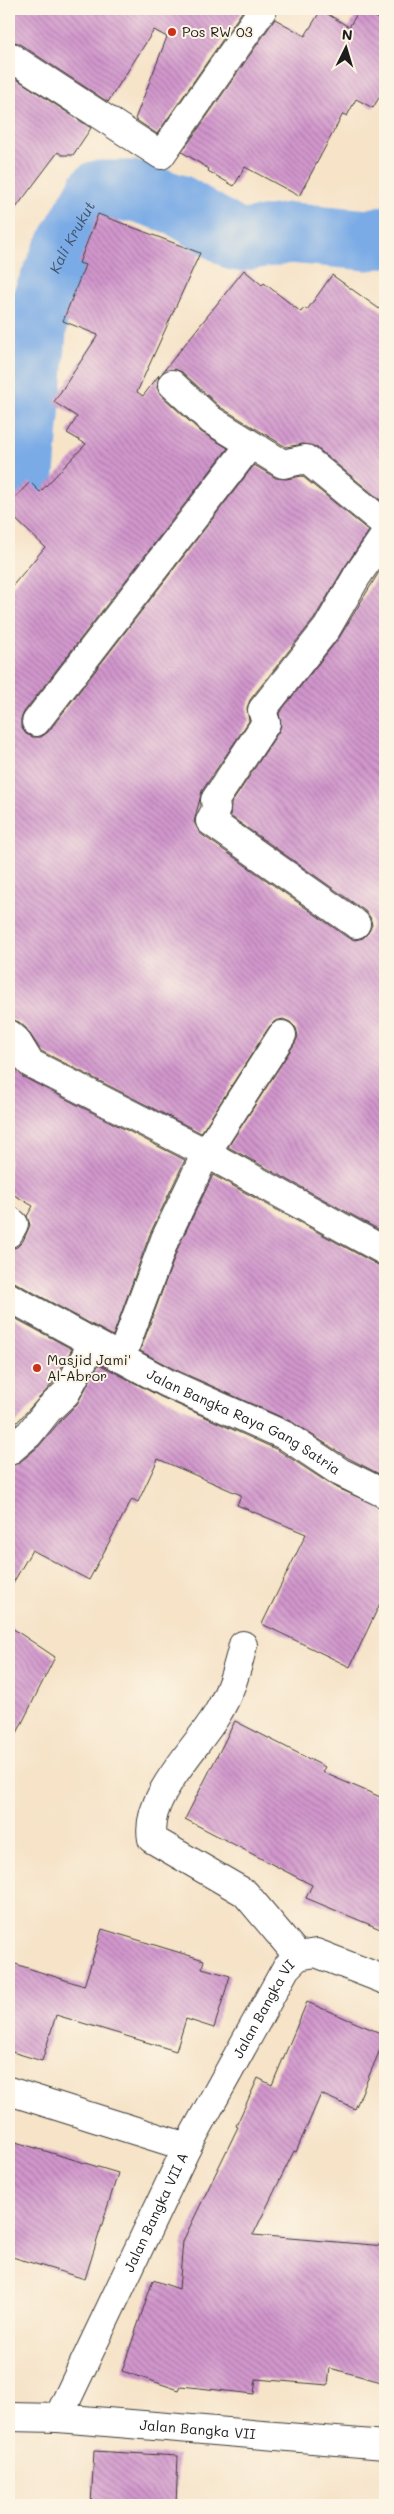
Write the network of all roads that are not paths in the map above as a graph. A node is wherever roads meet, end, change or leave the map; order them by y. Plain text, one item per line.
1 (263, 9) edge
2 (9, 56) edge
3 (172, 384) dead end
4 (250, 445) junction
5 (385, 524) edge
6 (385, 534) edge
7 (36, 722) dead end
8 (356, 924) dead end
9 (9, 1034) edge
10 (282, 1035) dead end
11 (206, 1153) junction
12 (9, 1220) edge
13 (9, 1233) edge
14 (385, 1251) edge
15 (9, 1297) edge
16 (92, 1344) junction
17 (121, 1358) junction
18 (9, 1451) edge
19 (385, 1494) edge
20 (243, 1645) dead end
21 (298, 1956) junction
22 (385, 1980) edge
23 (9, 2090) edge
24 (187, 2147) junction
25 (9, 2417) edge
26 (58, 2418) junction
27 (385, 2445) edge

1 - 2 street
3 - 4 street
4 - 5 street
4 - 7 street
6 - 8 street
9 - 11 street
10 - 11 street
11 - 14 street
11 - 17 street
12 - 13 street
15 - 16 street, Jalan Bangka Raya Gang Satria
16 - 17 street, Jalan Bangka Raya Gang Satria
16 - 18 street
17 - 19 street, Jalan Bangka Raya Gang Satria
20 - 21 street
21 - 22 street, Jalan Bangka VI
21 - 24 street, Jalan Bangka VI
23 - 24 street, Jalan Bangka VII A
24 - 26 street, Jalan Bangka VII A
25 - 26 street, Jalan Bangka VII
26 - 27 street, Jalan Bangka VII

